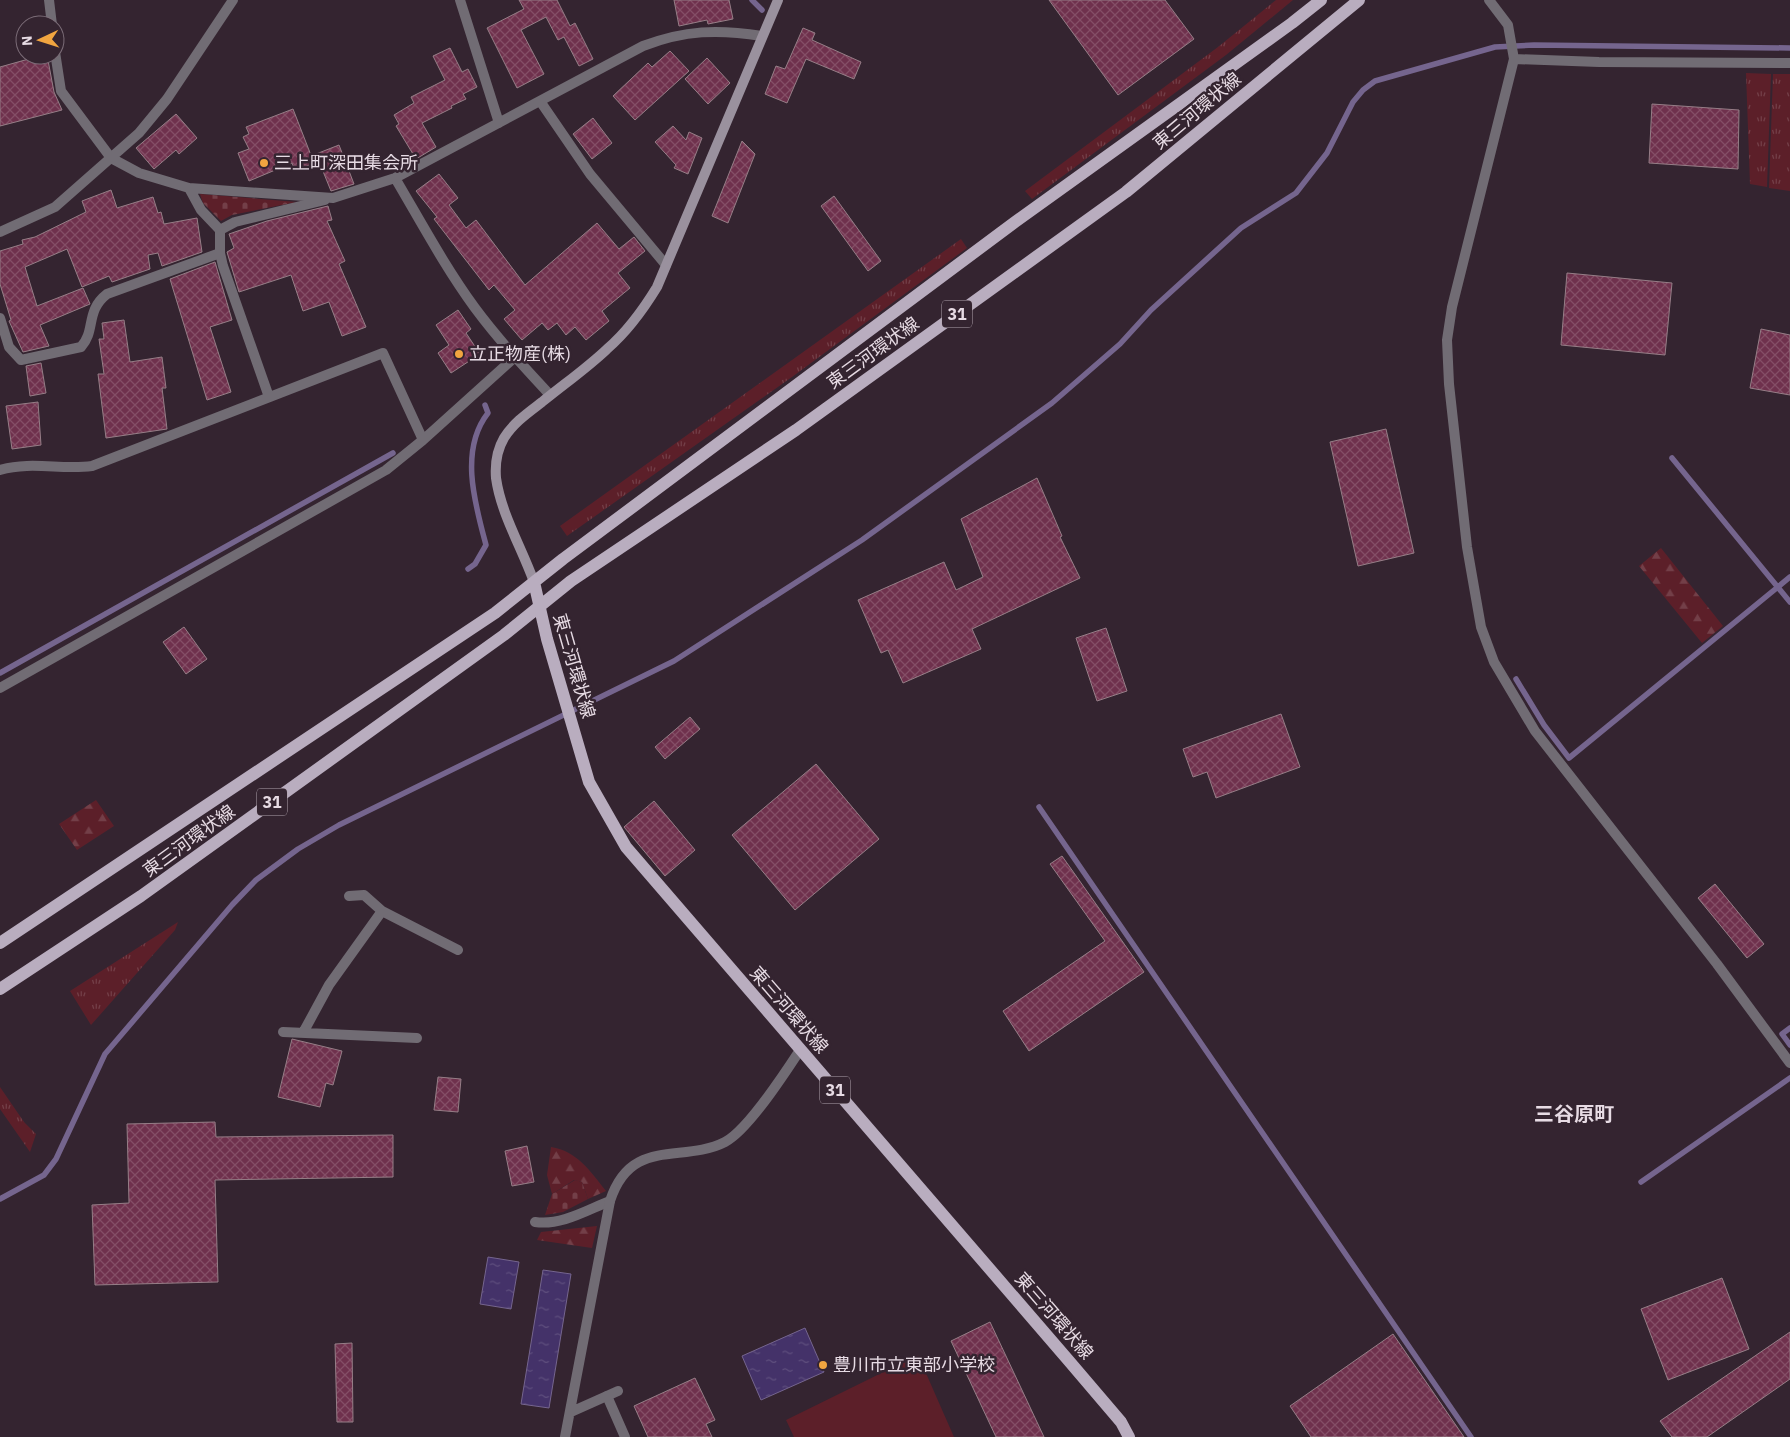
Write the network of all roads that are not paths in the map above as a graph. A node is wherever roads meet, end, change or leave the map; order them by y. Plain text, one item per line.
1 (49, 0) edge
2 (233, 0) edge
3 (460, 0) edge
4 (778, 0) edge
5 (1321, 0) edge
6 (1359, 0) edge
7 (1489, 0) edge
8 (51, 15) edge
9 (762, 36) junction
10 (1514, 59) junction
11 (1790, 63) edge
12 (57, 65) edge
13 (540, 101) junction
14 (499, 124) junction
15 (110, 158) junction
16 (395, 178) junction
17 (189, 188) junction
18 (333, 198) junction
19 (220, 230) junction
20 (0, 232) edge
21 (220, 253) junction
22 (666, 265) junction
23 (0, 318) edge
24 (2, 330) edge
25 (515, 357) junction
26 (550, 395) junction
27 (268, 397) junction
28 (423, 440) junction
29 (0, 470) edge
30 (534, 582) junction
31 (539, 608) junction
32 (0, 688) edge
33 (349, 896) dead end
34 (382, 911) junction
35 (0, 942) edge
36 (458, 950) dead end
37 (0, 989) edge
38 (304, 1031) junction
39 (283, 1032) dead end
40 (417, 1038) dead end
41 (800, 1050) junction
42 (1790, 1063) edge
43 (610, 1201) junction
44 (535, 1222) dead end
45 (618, 1391) dead end
46 (607, 1396) junction
47 (571, 1412) junction
48 (565, 1437) edge
49 (625, 1437) edge
50 (1129, 1437) edge

1 - 8 street
2 - 15 street
3 - 14 street
4 - 9 street
5 - 30 main road, 東三河環状線 / 31
6 - 31 main road, 東三河環状線 / 31
7 - 10 street
9 - 13 street
9 - 22 street
10 - 11 street
10 - 42 street
12 - 15 street
13 - 14 street
13 - 22 street
14 - 16 street
15 - 17 street
15 - 20 street
16 - 18 street
16 - 25 street
17 - 18 street
17 - 19 street
18 - 19 street
19 - 21 street
21 - 24 street
21 - 27 street
22 - 26 street
23 - 24 street
25 - 26 street
25 - 28 street
26 - 30 street
27 - 28 street
27 - 29 street
28 - 32 street
30 - 31 main road, 東三河環状線 / 31
30 - 35 main road, 東三河環状線 / 31
31 - 37 main road, 東三河環状線 / 31
31 - 41 main road, 東三河環状線 / 31
33 - 34 street
34 - 36 street
34 - 38 street
38 - 39 street
38 - 40 street
41 - 43 street
41 - 50 main road, 東三河環状線 / 31
43 - 44 street
43 - 47 street
45 - 46 street
46 - 47 street
46 - 49 street
47 - 48 street

